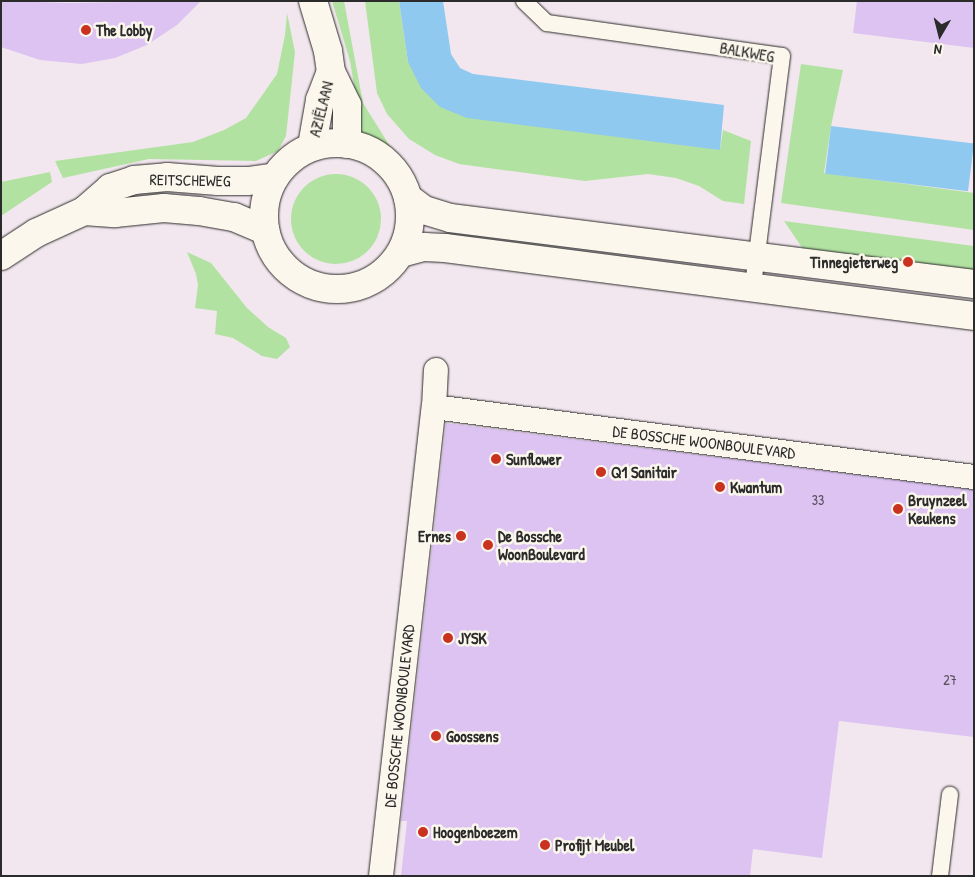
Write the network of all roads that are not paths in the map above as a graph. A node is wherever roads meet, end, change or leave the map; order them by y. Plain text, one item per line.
1 (313, 1) edge
2 (524, 1) edge
3 (331, 72) junction
4 (347, 144) junction
5 (312, 146) junction
6 (276, 177) junction
7 (408, 198) junction
8 (84, 211) junction
9 (265, 230) junction
10 (401, 253) junction
11 (757, 255) junction
12 (1, 256) edge
13 (974, 284) edge
14 (753, 287) junction
15 (974, 316) edge
16 (436, 370) dead end
17 (434, 407) junction
18 (974, 477) edge
19 (950, 795) dead end
20 (380, 876) edge
21 (940, 876) edge

1 - 3 street, AZIËLAAN
2 - 11 lane, BALKWEG
3 - 4 street, AZIËLAAN
3 - 5 street, AZIËLAAN
4 - 5 street
4 - 7 street
5 - 6 street
6 - 8 street, REITSCHEWEG
6 - 9 street
7 - 10 street
7 - 11 street
8 - 9 street, REITSCHEWEG
8 - 12 street, REITSCHEWEG
9 - 10 street
10 - 14 street
11 - 13 street
11 - 14 lane, BALKWEG
14 - 15 street
16 - 17 street, DE BOSSCHE WOONBOULEVARD
17 - 18 street, DE BOSSCHE WOONBOULEVARD
17 - 20 street, DE BOSSCHE WOONBOULEVARD
19 - 21 lane

